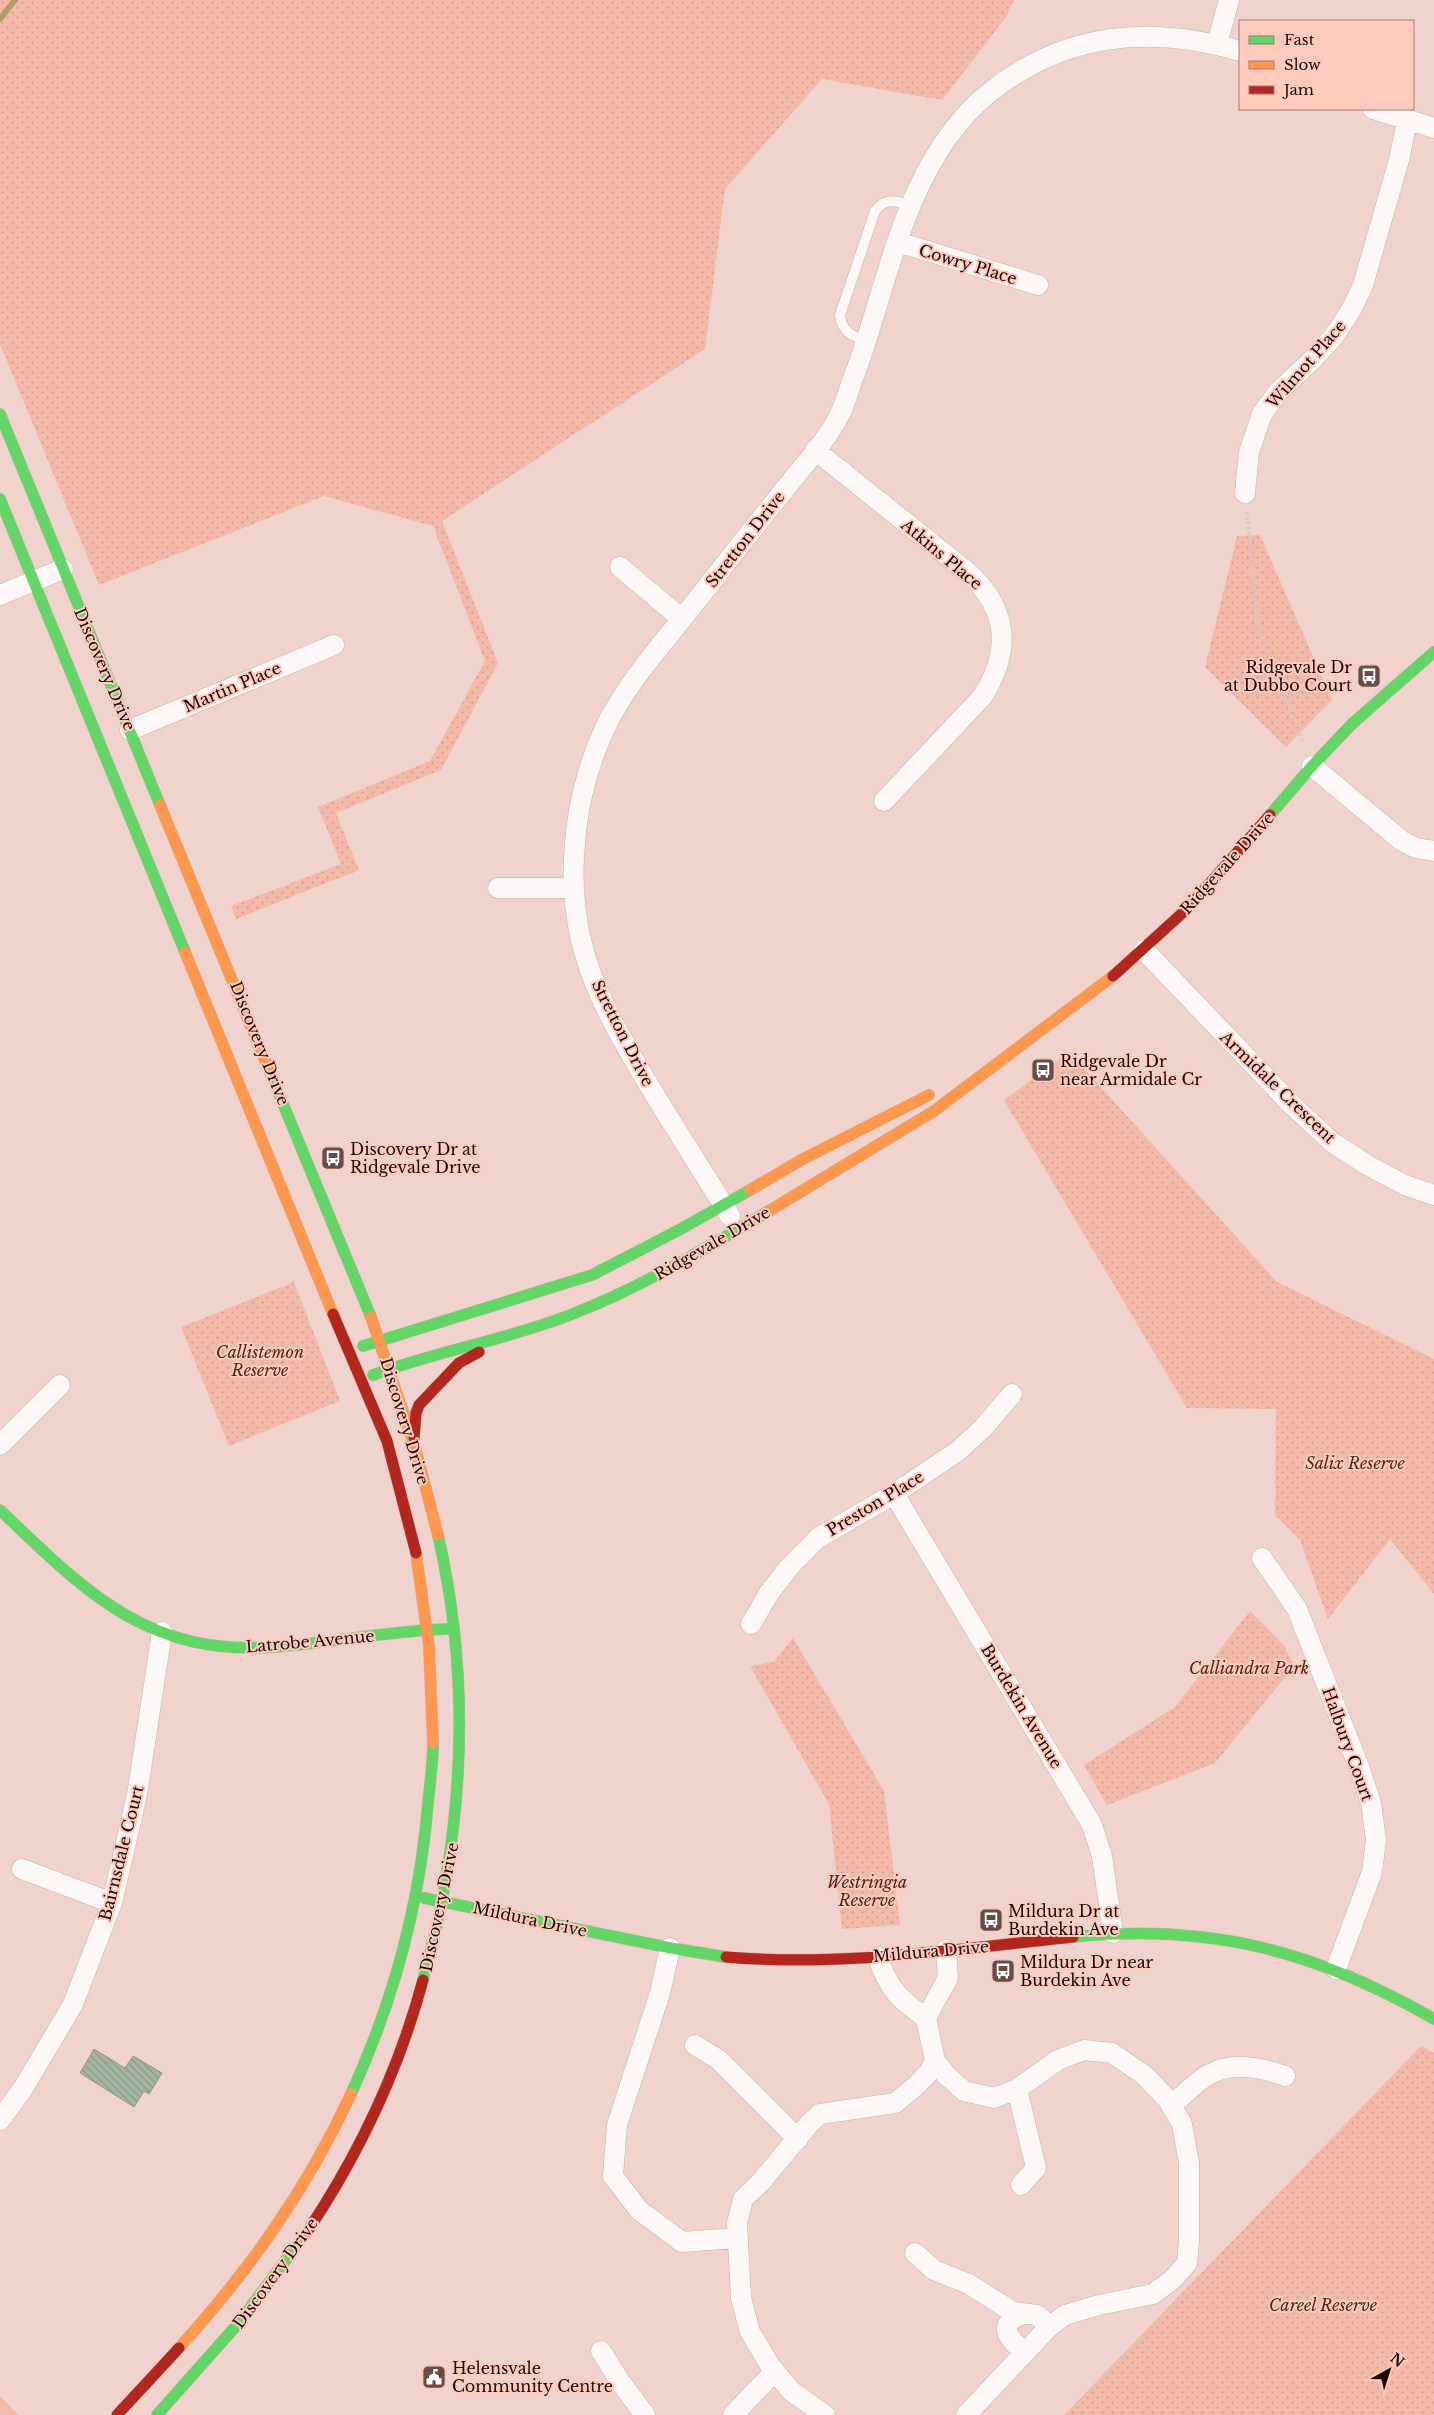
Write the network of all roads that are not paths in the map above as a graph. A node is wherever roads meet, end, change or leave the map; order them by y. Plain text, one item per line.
1 (1229, 0) edge
2 (1217, 44) junction
3 (1239, 51) edge
4 (1377, 110) edge
5 (1407, 121) junction
6 (1434, 128) edge
7 (910, 205) junction
8 (898, 242) junction
9 (1038, 285) dead end
10 (866, 341) junction
11 (0, 414) edge
12 (815, 450) junction
13 (1245, 493) road end
14 (0, 499) edge
15 (620, 567) dead end
16 (62, 569) junction
17 (33, 582) junction
18 (0, 595) edge
19 (682, 619) junction
20 (334, 645) dead end
21 (1434, 652) edge
22 (130, 730) junction
23 (1312, 766) junction
24 (884, 801) dead end
25 (1434, 851) edge
26 (498, 888) dead end
27 (574, 888) junction
28 (1144, 950) junction
29 (1004, 1058) junction
30 (1434, 1195) edge
31 (723, 1204) junction
32 (737, 1229) junction
33 (507, 1337) junction
34 (380, 1340) junction
35 (349, 1352) junction
36 (389, 1369) junction
37 (362, 1380) junction
38 (60, 1386) dead end
39 (1012, 1394) dead end
40 (414, 1442) junction
41 (0, 1445) edge
42 (894, 1494) junction
43 (0, 1510) edge
44 (1262, 1558) dead end
45 (750, 1624) dead end
46 (429, 1629) junction
47 (455, 1629) junction
48 (162, 1632) junction
49 (22, 1869) dead end
50 (417, 1897) junction
51 (442, 1902) junction
52 (112, 1903) junction
53 (1113, 1934) junction
54 (670, 1948) junction
55 (946, 1950) junction
56 (878, 1957) junction
57 (1336, 1969) junction
58 (926, 2018) junction
59 (1434, 2019) edge
60 (695, 2045) dead end
61 (935, 2061) junction
62 (1285, 2076) dead end
63 (1017, 2089) junction
64 (1171, 2106) junction
65 (2, 2115) edge
66 (798, 2139) junction
67 (1022, 2185) dead end
68 (738, 2238) junction
69 (914, 2253) dead end
70 (1020, 2314) junction
71 (1050, 2326) junction
72 (601, 2351) dead end
73 (1024, 2353) junction
74 (775, 2371) junction
75 (117, 2415) edge
76 (157, 2415) edge
77 (646, 2415) edge
78 (733, 2415) edge
79 (825, 2415) edge
80 (966, 2415) edge

1 - 2 street
2 - 3 street, Stretton Drive
2 - 7 street, Stretton Drive
4 - 5 street
5 - 6 street
5 - 13 street, Wilmot Place
7 - 8 street, Stretton Drive
7 - 10 lane
8 - 9 street, Cowry Place
8 - 10 street, Stretton Drive
10 - 12 street, Stretton Drive
11 - 16 main road, Discovery Drive
12 - 19 street, Stretton Drive
12 - 24 street, Atkins Place
14 - 17 main road, Discovery Drive
15 - 19 street
16 - 17 street
16 - 22 main road, Discovery Drive
17 - 18 street
17 - 35 main road, Discovery Drive
19 - 27 street, Stretton Drive
20 - 22 street, Martin Place
21 - 23 main road, Ridgevale Drive
22 - 34 main road, Discovery Drive
23 - 25 street
23 - 28 main road, Ridgevale Drive
26 - 27 street
27 - 31 street, Stretton Drive
28 - 29 main road, Ridgevale Drive
28 - 30 street, Armidale Crescent
29 - 31 main road, Ridgevale Drive
29 - 32 main road, Ridgevale Drive
31 - 32 street, Stretton Drive
31 - 34 main road, Ridgevale Drive
32 - 33 main road, Ridgevale Drive
33 - 36 main road, Ridgevale Drive
33 - 40 main road
34 - 35 main road, Ridgevale Drive
34 - 36 main road, Discovery Drive
35 - 37 main road, Discovery Drive
36 - 37 main road, Ridgevale Drive
36 - 40 main road, Discovery Drive
37 - 46 main road, Discovery Drive
38 - 41 street
39 - 42 street, Preston Place
40 - 47 main road, Discovery Drive
42 - 45 street, Preston Place
42 - 53 street, Burdekin Avenue
43 - 48 main road, Latrobe Avenue
44 - 57 street, Halbury Court
46 - 47 main road, Latrobe Avenue
46 - 48 main road, Latrobe Avenue
46 - 50 main road, Discovery Drive
47 - 51 main road, Discovery Drive
48 - 52 street, Bairnsdale Court
49 - 52 street
50 - 51 main road, Mildura Drive
50 - 75 main road, Discovery Drive
51 - 54 main road, Mildura Drive
51 - 76 main road, Discovery Drive
52 - 65 street, Bairnsdale Court
53 - 55 main road, Mildura Drive
53 - 57 main road, Mildura Drive
54 - 56 main road, Mildura Drive
54 - 68 street
55 - 56 main road, Mildura Drive
55 - 58 street
56 - 58 street
57 - 59 main road, Mildura Drive
58 - 61 street
60 - 66 street
61 - 63 street
61 - 66 street
62 - 64 street
63 - 64 street
63 - 67 street
64 - 71 street
66 - 68 street
68 - 74 street
69 - 70 street
70 - 71 street
70 - 73 street
71 - 73 street
72 - 77 street
73 - 80 street
74 - 78 street
74 - 79 street

